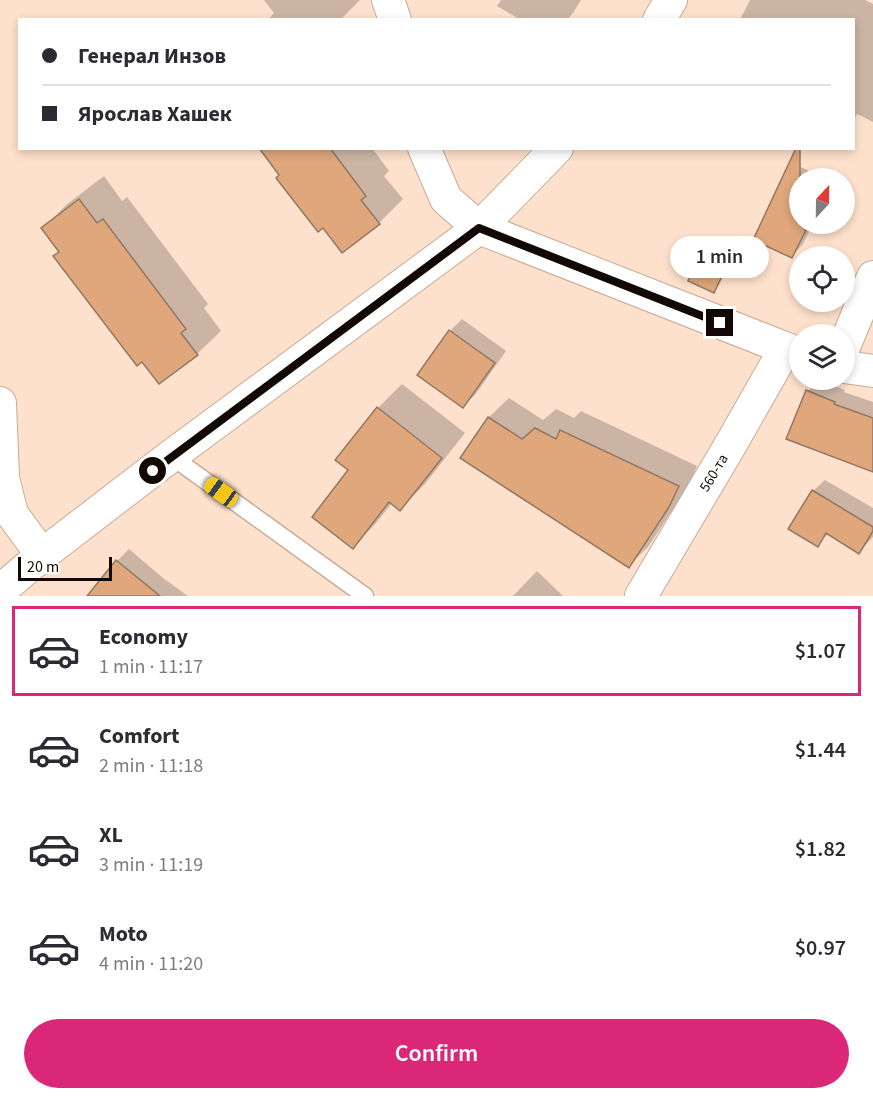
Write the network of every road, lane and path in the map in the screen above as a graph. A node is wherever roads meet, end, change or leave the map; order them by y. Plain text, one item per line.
1 (388, 0) edge
2 (671, 0) edge
3 (394, 18) edge
4 (660, 18) edge
5 (425, 150) edge
6 (555, 150) edge
7 (479, 228) junction
8 (873, 278) edge
9 (854, 324) edge
10 (789, 350) edge
11 (789, 356) edge
12 (855, 369) edge
13 (873, 371) edge
14 (0, 403) edge
15 (171, 456) junction
16 (42, 555) junction
17 (0, 591) edge
18 (365, 596) edge
19 (641, 596) edge

1 - 3 street
2 - 4 street
5 - 7 street
6 - 7 street
7 - 10 street
7 - 15 street
8 - 9 street
11 - 19 street, 560-та
12 - 13 street
14 - 16 street
15 - 16 street
15 - 18 lane
16 - 17 street

